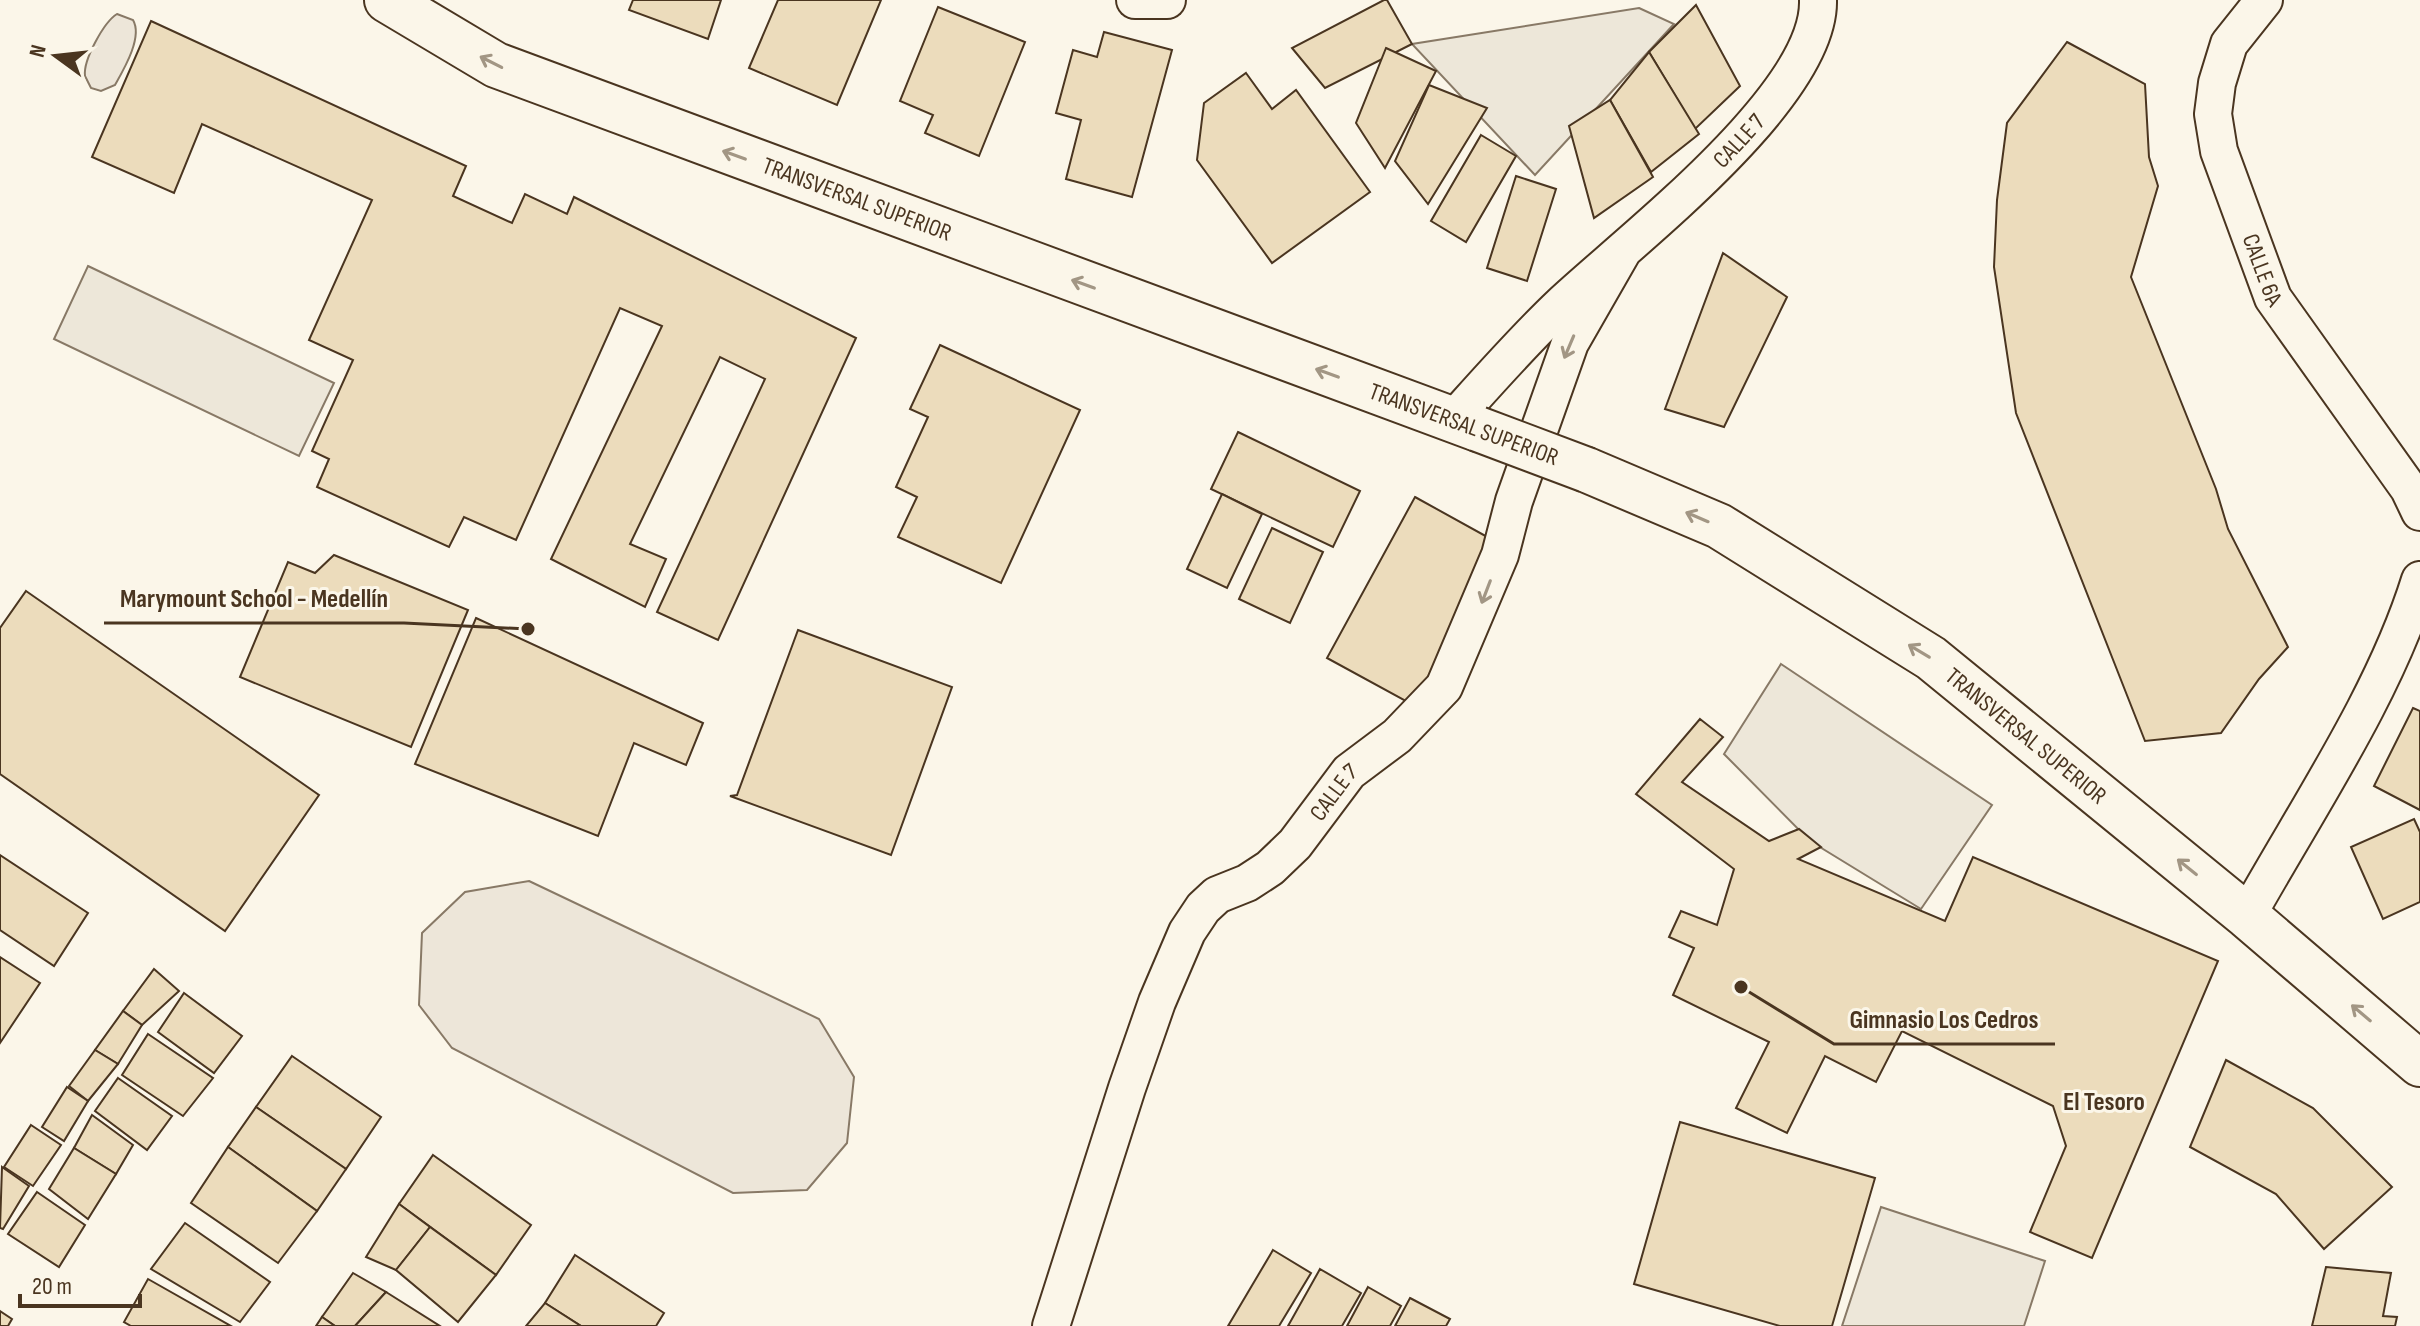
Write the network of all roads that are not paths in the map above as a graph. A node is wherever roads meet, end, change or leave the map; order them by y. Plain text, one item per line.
1 (387, 0) edge
2 (1135, 0) edge
3 (1167, 0) edge
4 (1818, 0) edge
5 (2264, 0) edge
6 (1621, 254) junction
7 (1465, 424) junction
8 (2420, 512) edge
9 (2420, 580) edge
10 (2247, 916) junction
11 (2420, 1064) edge
12 (1051, 1326) edge

7 -> 1 main road, TRANSVERSAL SUPERIOR
2 - 3 street
4 - 6 street, CALLE 7
5 - 8 street, CALLE 6A
6 - 7 street, CALLE 7
6 -> 12 street, CALLE 7
10 -> 7 main road, TRANSVERSAL SUPERIOR, bridge
9 - 10 street
11 -> 10 main road, TRANSVERSAL SUPERIOR

